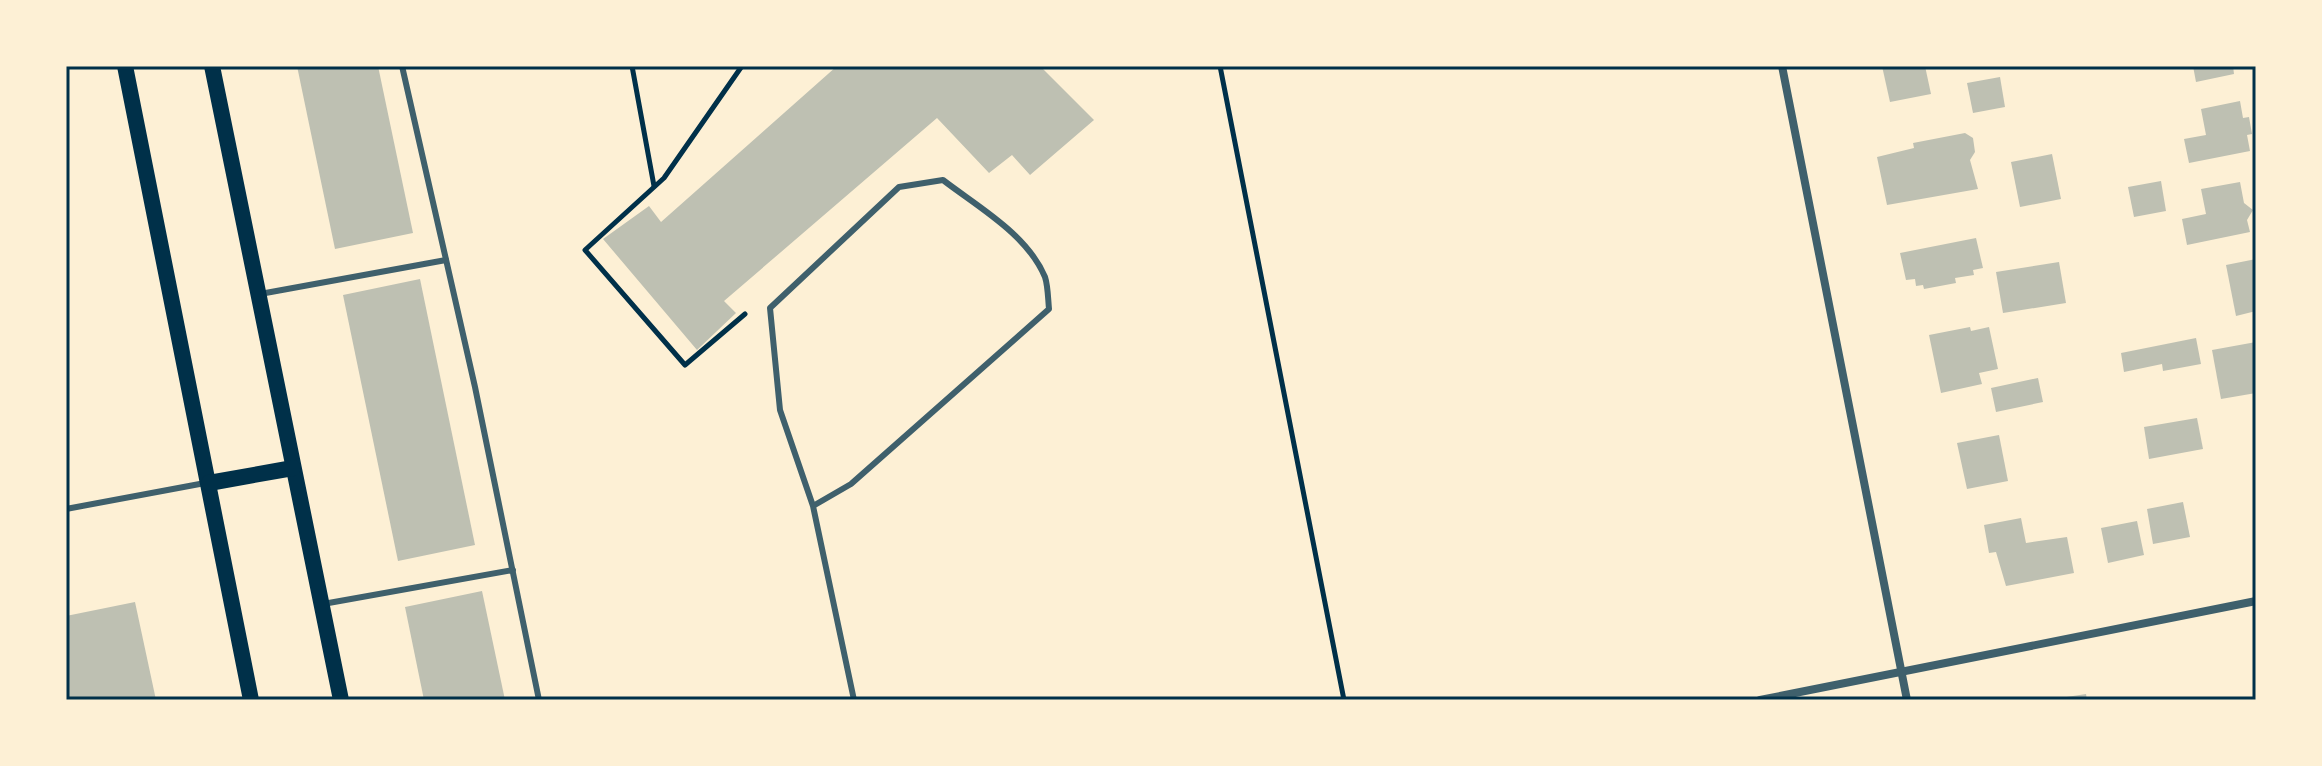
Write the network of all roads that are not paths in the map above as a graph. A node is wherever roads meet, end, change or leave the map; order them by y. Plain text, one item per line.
1 (125, 66) edge
2 (212, 66) edge
3 (402, 66) edge
4 (1782, 66) edge
5 (446, 260) junction
6 (258, 294) junction
7 (293, 468) junction
8 (209, 483) junction
9 (813, 506) junction
10 (66, 509) edge
11 (513, 570) junction
12 (2256, 601) edge
13 (321, 604) junction
14 (1902, 673) junction
15 (251, 700) edge
16 (341, 700) edge
17 (539, 700) edge
18 (854, 700) edge
19 (1760, 700) edge
20 (1907, 700) edge

1 - 8 main road
2 - 6 main road
3 - 5 lane
4 - 14 street
5 - 6 lane
5 - 11 lane
6 - 7 main road
7 - 8 main road
7 - 13 main road
8 - 10 lane
8 - 15 main road
9 - 9 lane
9 - 18 lane
11 - 13 lane
11 - 17 lane
12 - 14 street
13 - 16 main road
14 - 19 street
14 - 20 street

